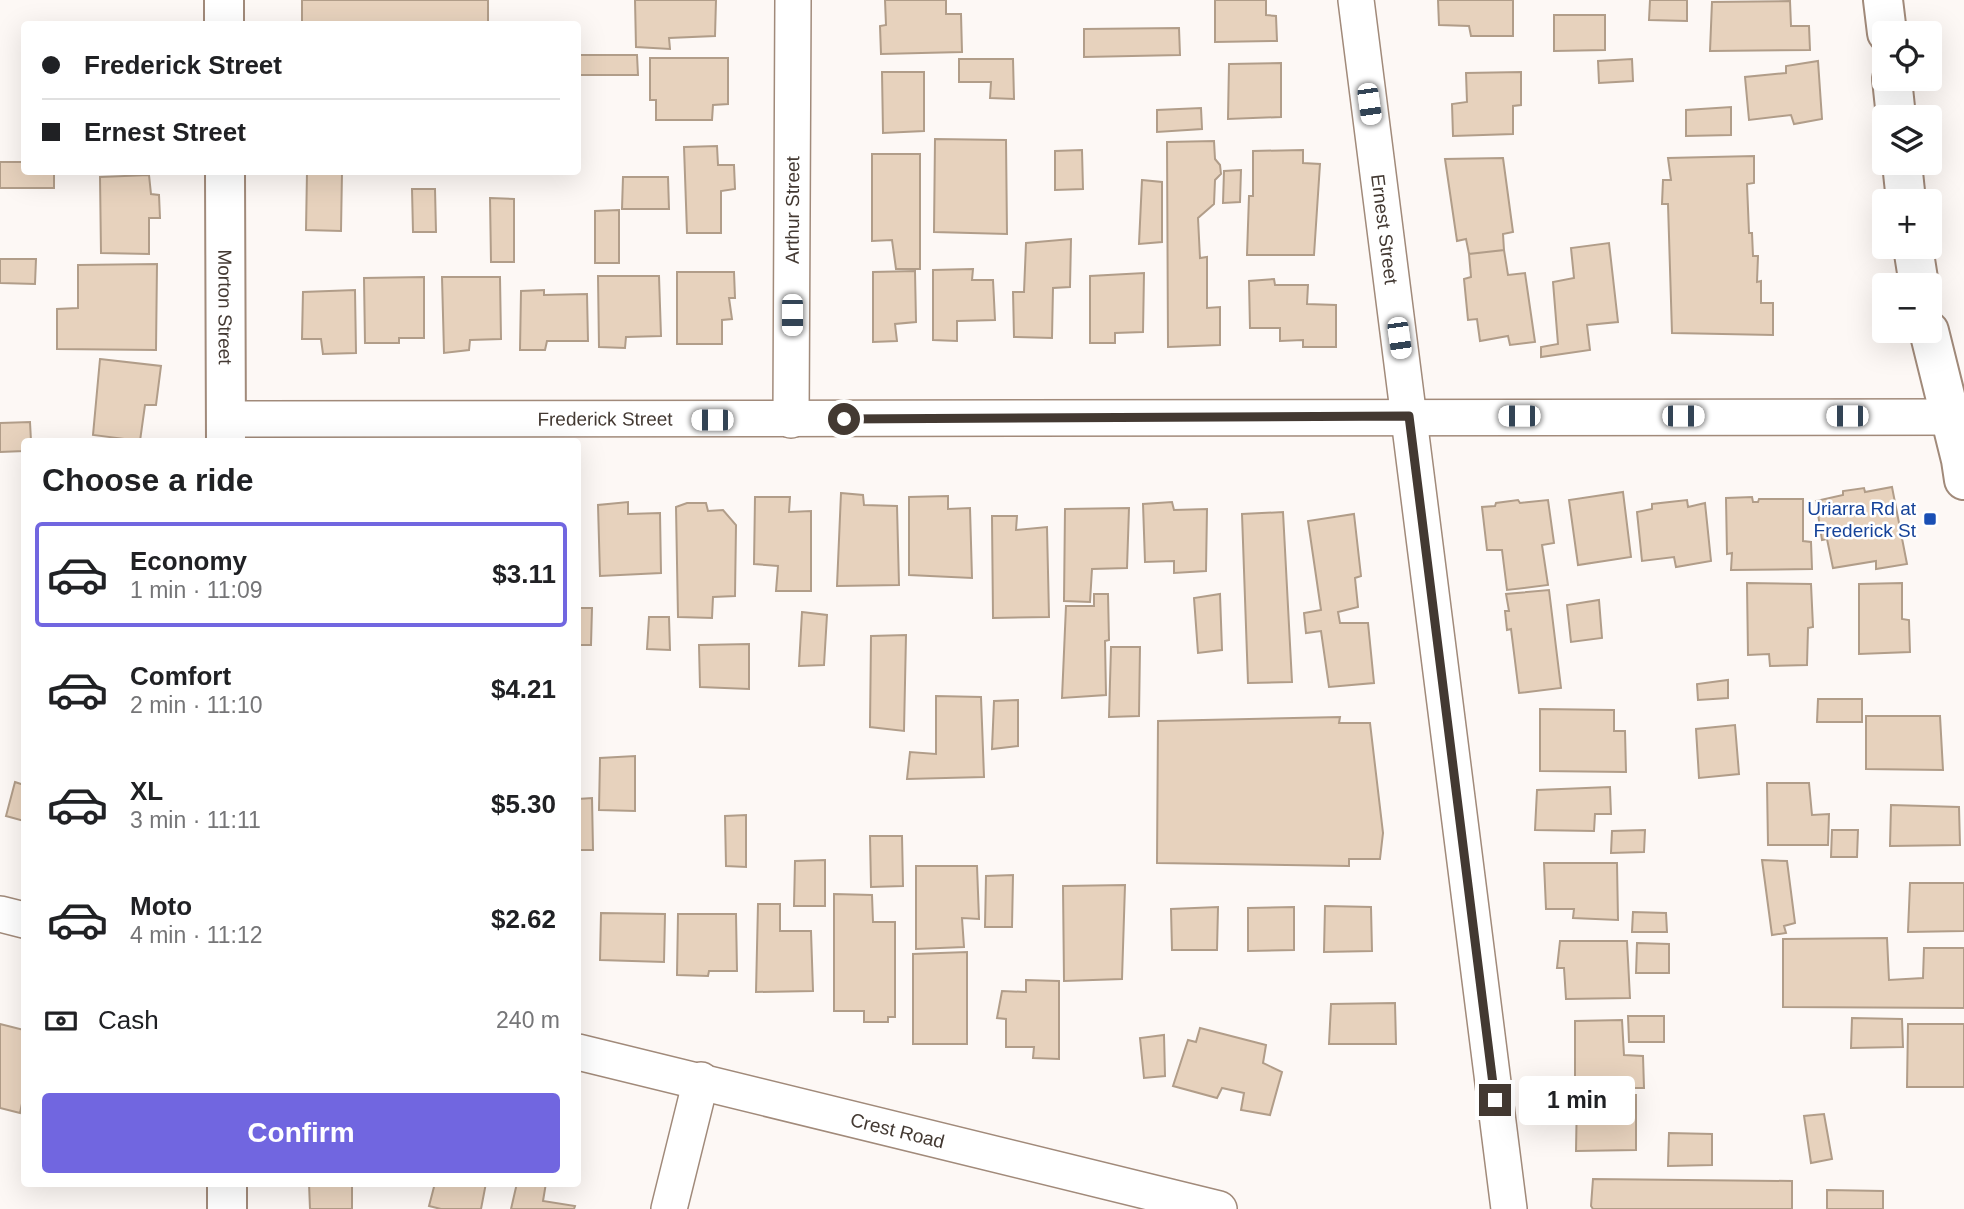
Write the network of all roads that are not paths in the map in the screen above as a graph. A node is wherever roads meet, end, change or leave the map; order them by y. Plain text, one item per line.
1 (224, 0) edge
2 (793, 0) edge
3 (1356, 0) edge
4 (1883, 0) edge
5 (224, 21) edge
6 (1886, 21) edge
7 (225, 175) edge
8 (1933, 343) edge
9 (1409, 416) junction
10 (1957, 417) edge
11 (790, 420) junction
12 (226, 430) edge
13 (1963, 469) edge
14 (0, 914) edge
15 (21, 919) edge
16 (581, 1053) edge
17 (701, 1080) junction
18 (227, 1187) edge
19 (227, 1209) edge
20 (669, 1209) edge
21 (1219, 1209) edge
22 (1509, 1209) edge

1 - 5 main road
2 - 11 street, Arthur Street
3 - 9 street, Ernest Street
4 - 6 main road
7 - 12 main road, Morton Street
8 - 10 main road
9 - 10 street, Frederick Street
9 - 11 street, Frederick Street
9 - 22 street, Ernest Street
10 - 13 main road
11 - 12 street, Frederick Street
14 - 15 street
16 - 17 street, Crest Road
17 - 20 street
17 - 21 street, Crest Road
18 - 19 main road

